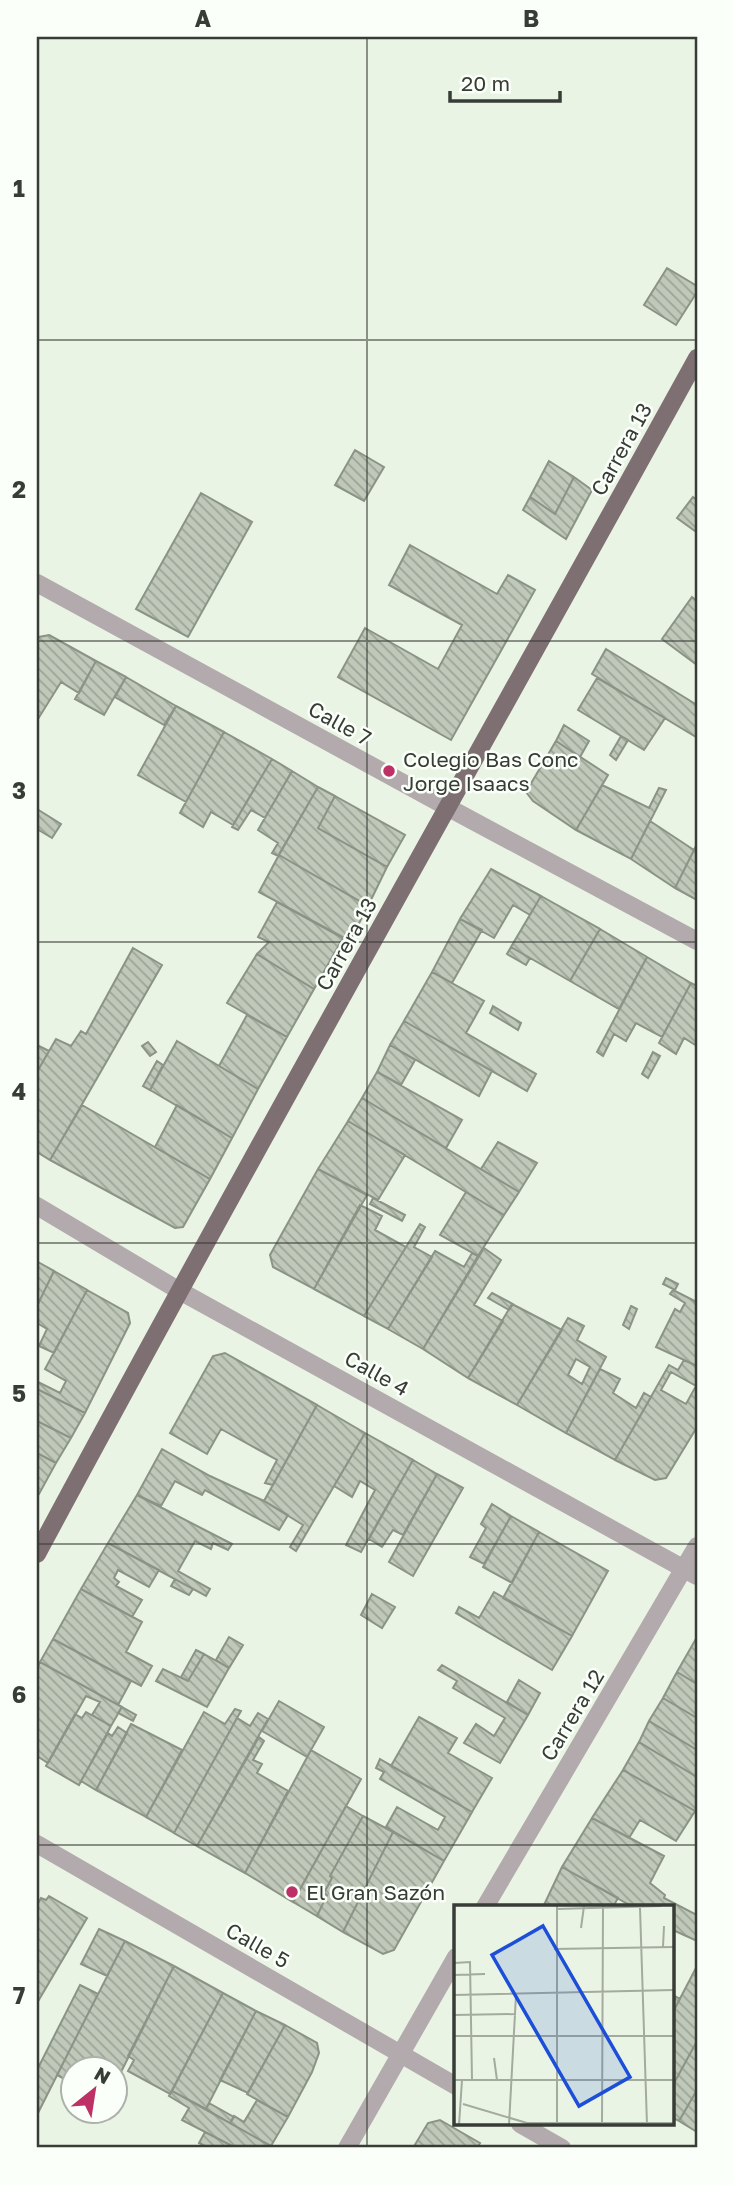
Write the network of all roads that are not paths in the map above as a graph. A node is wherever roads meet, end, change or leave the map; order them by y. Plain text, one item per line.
1 (697, 358) edge
2 (37, 583) edge
3 (449, 808) junction
4 (697, 940) edge
5 (37, 1206) edge
6 (178, 1290) junction
7 (697, 1546) edge
8 (37, 1554) edge
9 (691, 1572) edge
10 (37, 1844) edge
11 (486, 1905) edge
12 (454, 1960) edge
13 (399, 2053) junction
14 (454, 2085) edge
15 (524, 2126) edge
16 (346, 2148) edge
17 (562, 2148) edge

1 - 3 main road, Carrera 13
2 - 3 street, Calle 7
3 - 4 street, Calle 7
3 - 6 main road, Carrera 13
5 - 6 street, Calle 4
6 - 8 main road, Carrera 13
6 - 9 street, Calle 4
7 - 9 street, Carrera 12
9 - 11 street, Carrera 12
10 - 13 street, Calle 5
12 - 13 street
13 - 14 street, Calle 5
13 - 16 street
15 - 17 street

